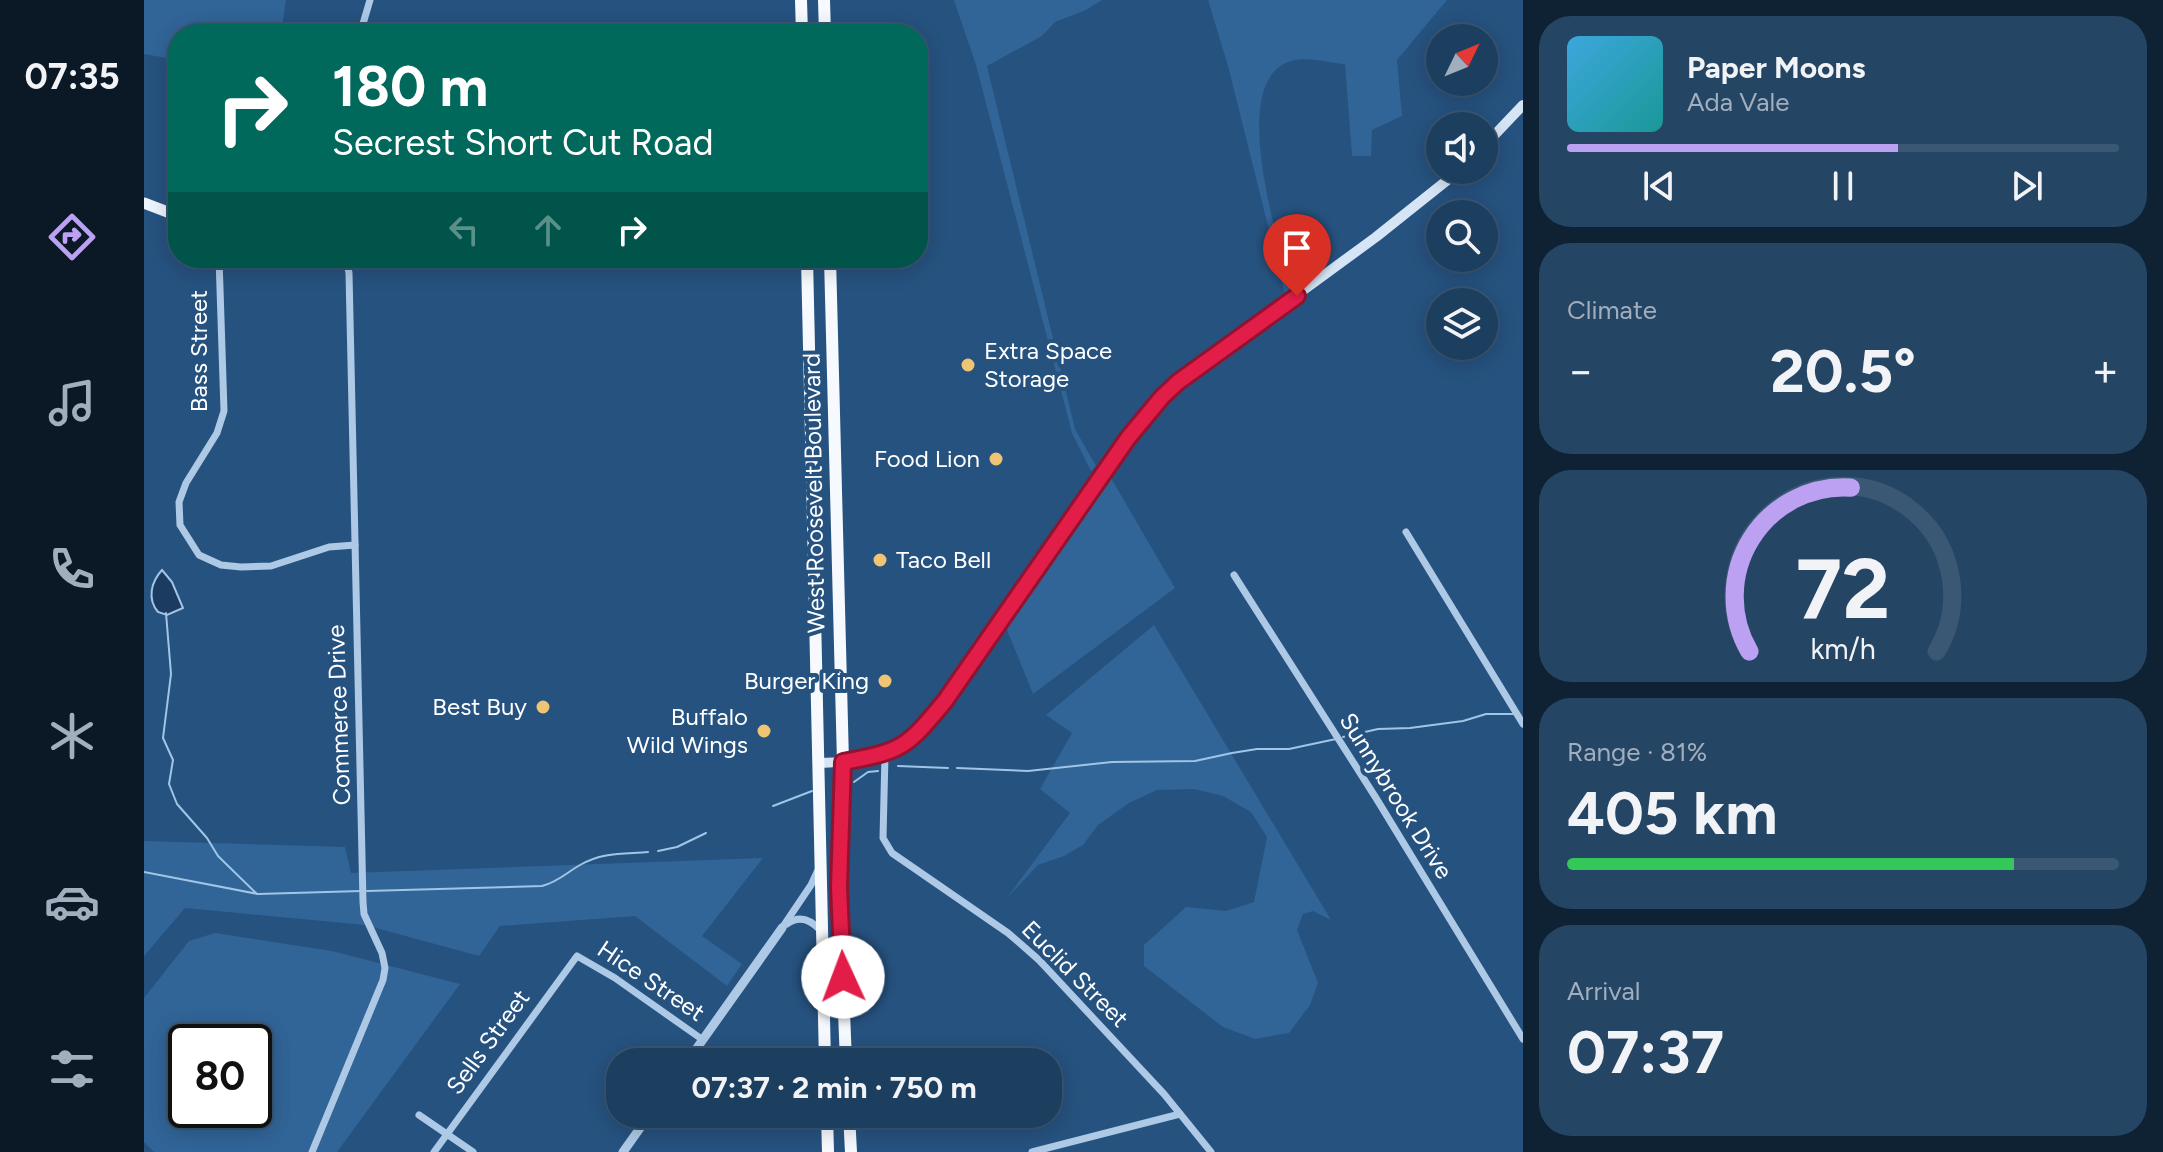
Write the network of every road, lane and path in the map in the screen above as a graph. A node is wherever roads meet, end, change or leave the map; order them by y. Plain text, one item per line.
1 (370, 0) edge
2 (801, 0) edge
3 (824, 0) edge
4 (363, 24) edge
5 (802, 24) edge
6 (825, 24) edge
7 (1523, 105) edge
8 (1498, 131) edge
9 (1442, 184) edge
10 (144, 203) edge
11 (168, 212) edge
12 (219, 268) edge
13 (348, 268) edge
14 (807, 268) edge
15 (830, 268) edge
16 (1406, 532) dead end
17 (355, 545) junction
18 (1234, 575) dead end
19 (1523, 724) edge
20 (885, 755) junction
21 (843, 762) junction
22 (819, 763) junction
23 (821, 864) junction
24 (782, 928) junction
25 (822, 931) junction
26 (577, 956) joint
27 (1523, 1039) edge
28 (703, 1040) junction
29 (697, 1048) edge
30 (825, 1048) edge
31 (845, 1048) edge
32 (1180, 1114) junction
33 (419, 1115) dead end
34 (640, 1128) edge
35 (827, 1128) edge
36 (850, 1128) edge
37 (446, 1134) junction
38 (312, 1152) edge
39 (434, 1152) edge
40 (473, 1152) edge
41 (623, 1152) edge
42 (828, 1152) edge
43 (851, 1152) edge
44 (1032, 1152) edge
45 (1211, 1152) edge

1 - 4 street
2 - 5 highway
3 - 6 highway
7 - 8 main road
9 - 20 main road
10 - 11 main road
12 - 17 street, Bass Street
13 - 17 street, Commerce Drive
14 - 22 highway, West Roosevelt Boulevard
15 - 21 highway, West Roosevelt Boulevard
16 - 19 street
17 - 38 street, Commerce Drive
18 - 27 street, Sunnybrook Drive
20 - 21 main road
20 - 32 street, Euclid Street
21 - 22 main road
21 - 31 highway, West Roosevelt Boulevard
22 - 23 highway, West Roosevelt Boulevard
23 - 24 street
23 - 25 highway, West Roosevelt Boulevard
24 - 25 street
24 - 28 street
25 - 30 highway, West Roosevelt Boulevard
26 - 28 street, Hice Street
26 - 37 street, Sells Street
28 - 29 street
32 - 44 street
32 - 45 street, Euclid Street
33 - 37 street
34 - 41 street
35 - 42 highway
36 - 43 highway
37 - 39 street, Sells Street
37 - 40 street

